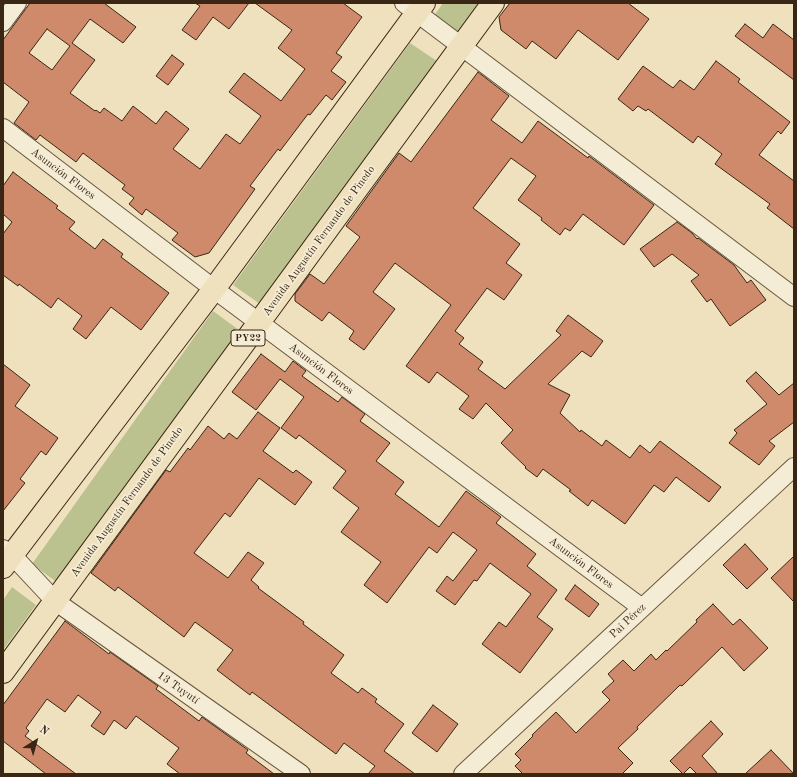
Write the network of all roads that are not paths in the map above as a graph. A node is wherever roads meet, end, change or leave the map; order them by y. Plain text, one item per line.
1 (17, 3) edge
2 (493, 3) edge
3 (415, 6) edge
4 (3, 22) edge
5 (462, 46) junction
6 (3, 128) edge
7 (214, 289) junction
8 (794, 297) edge
9 (259, 322) junction
10 (794, 467) edge
11 (6, 557) edge
12 (55, 601) junction
13 (642, 608) junction
14 (3, 672) edge
15 (301, 774) edge
16 (463, 774) edge

1 - 4 street
2 - 5 highway, Avenida Augustín Fernando de Pinedo / PY22
3 - 5 street
3 - 7 highway
5 - 8 street
5 - 9 highway, Avenida Augustín Fernando de Pinedo / PY22
6 - 7 street, Asunción Flores
7 - 9 street, Asunción Flores
7 - 11 highway
9 - 12 highway, Avenida Augustín Fernando de Pinedo / PY22
9 - 13 street, Asunción Flores
10 - 13 street, Pai Pérez
11 - 12 street, 13 Tuyutí
12 - 14 highway, Avenida Augustín Fernando de Pinedo / PY22
12 - 15 street, 13 Tuyutí
13 - 16 street, Pai Pérez

